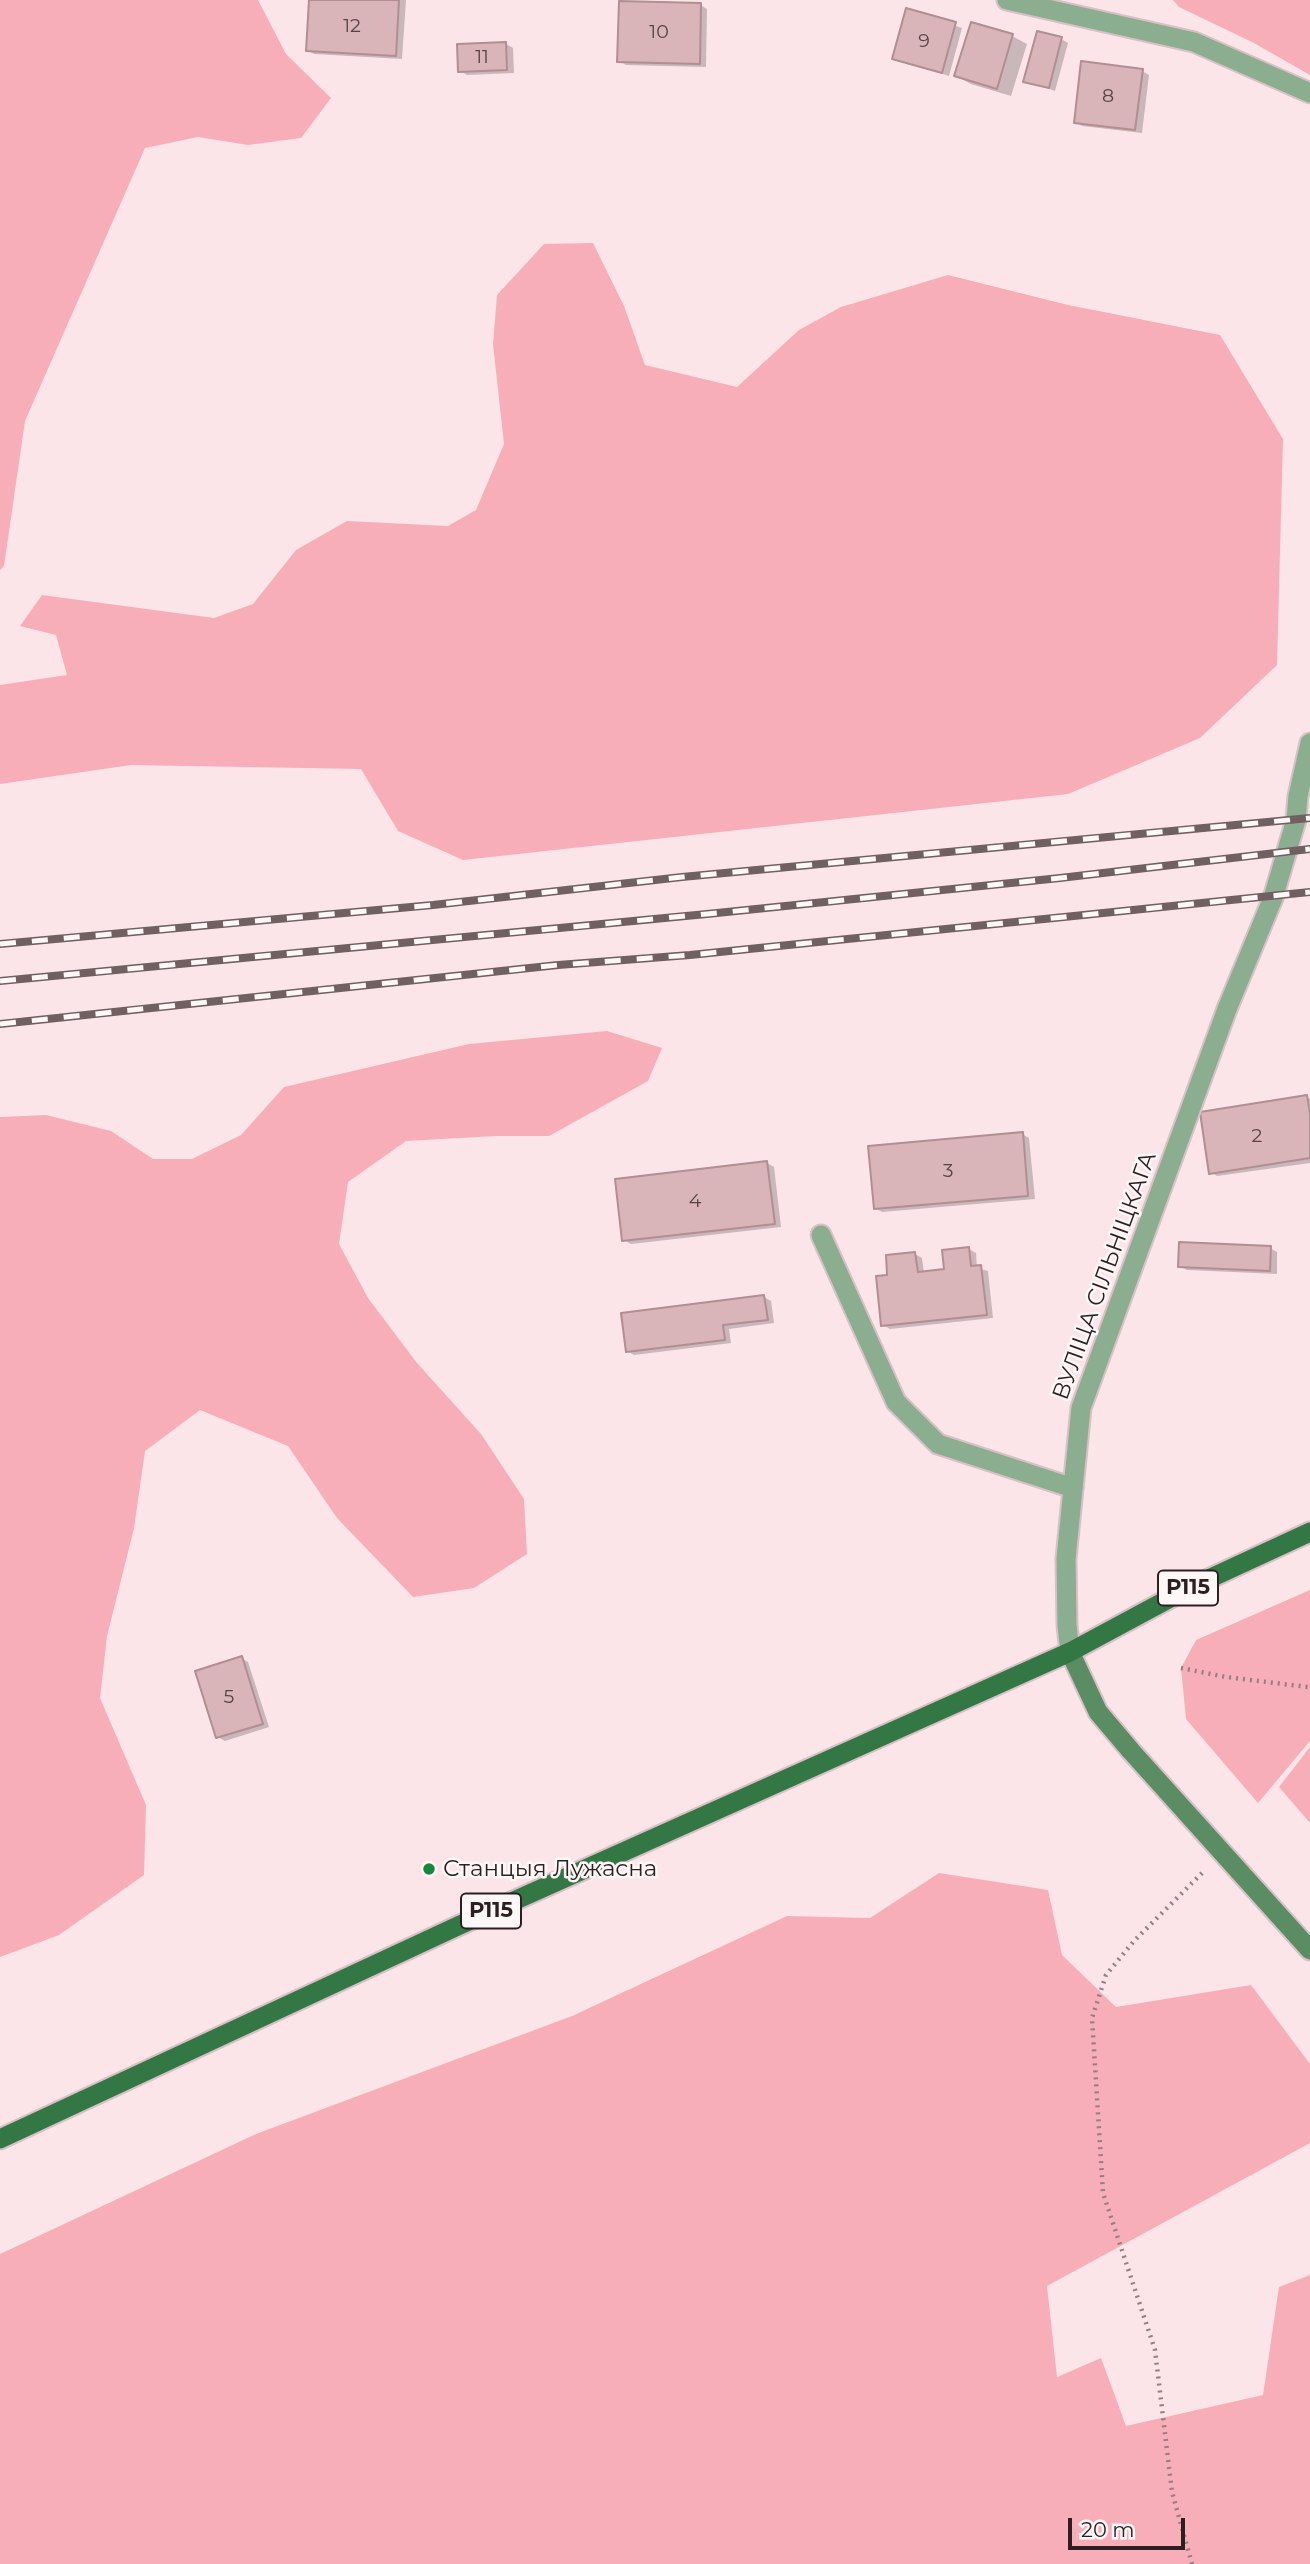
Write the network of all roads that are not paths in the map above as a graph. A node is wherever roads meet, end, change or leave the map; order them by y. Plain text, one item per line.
1 (1007, 0) edge
2 (1310, 93) edge
3 (1310, 743) edge
4 (821, 1235) dead end
5 (1073, 1488) junction
6 (1310, 1532) edge
7 (1070, 1652) junction
8 (1310, 1950) edge
9 (0, 2138) edge

1 - 2 street
3 - 5 street, ВУЛІЦА СІЛЬНІЦКАГА
4 - 5 street
5 - 7 street, ВУЛІЦА СІЛЬНІЦКАГА
6 - 7 main road, Р115
7 - 8 main road
7 - 9 main road, Р115

